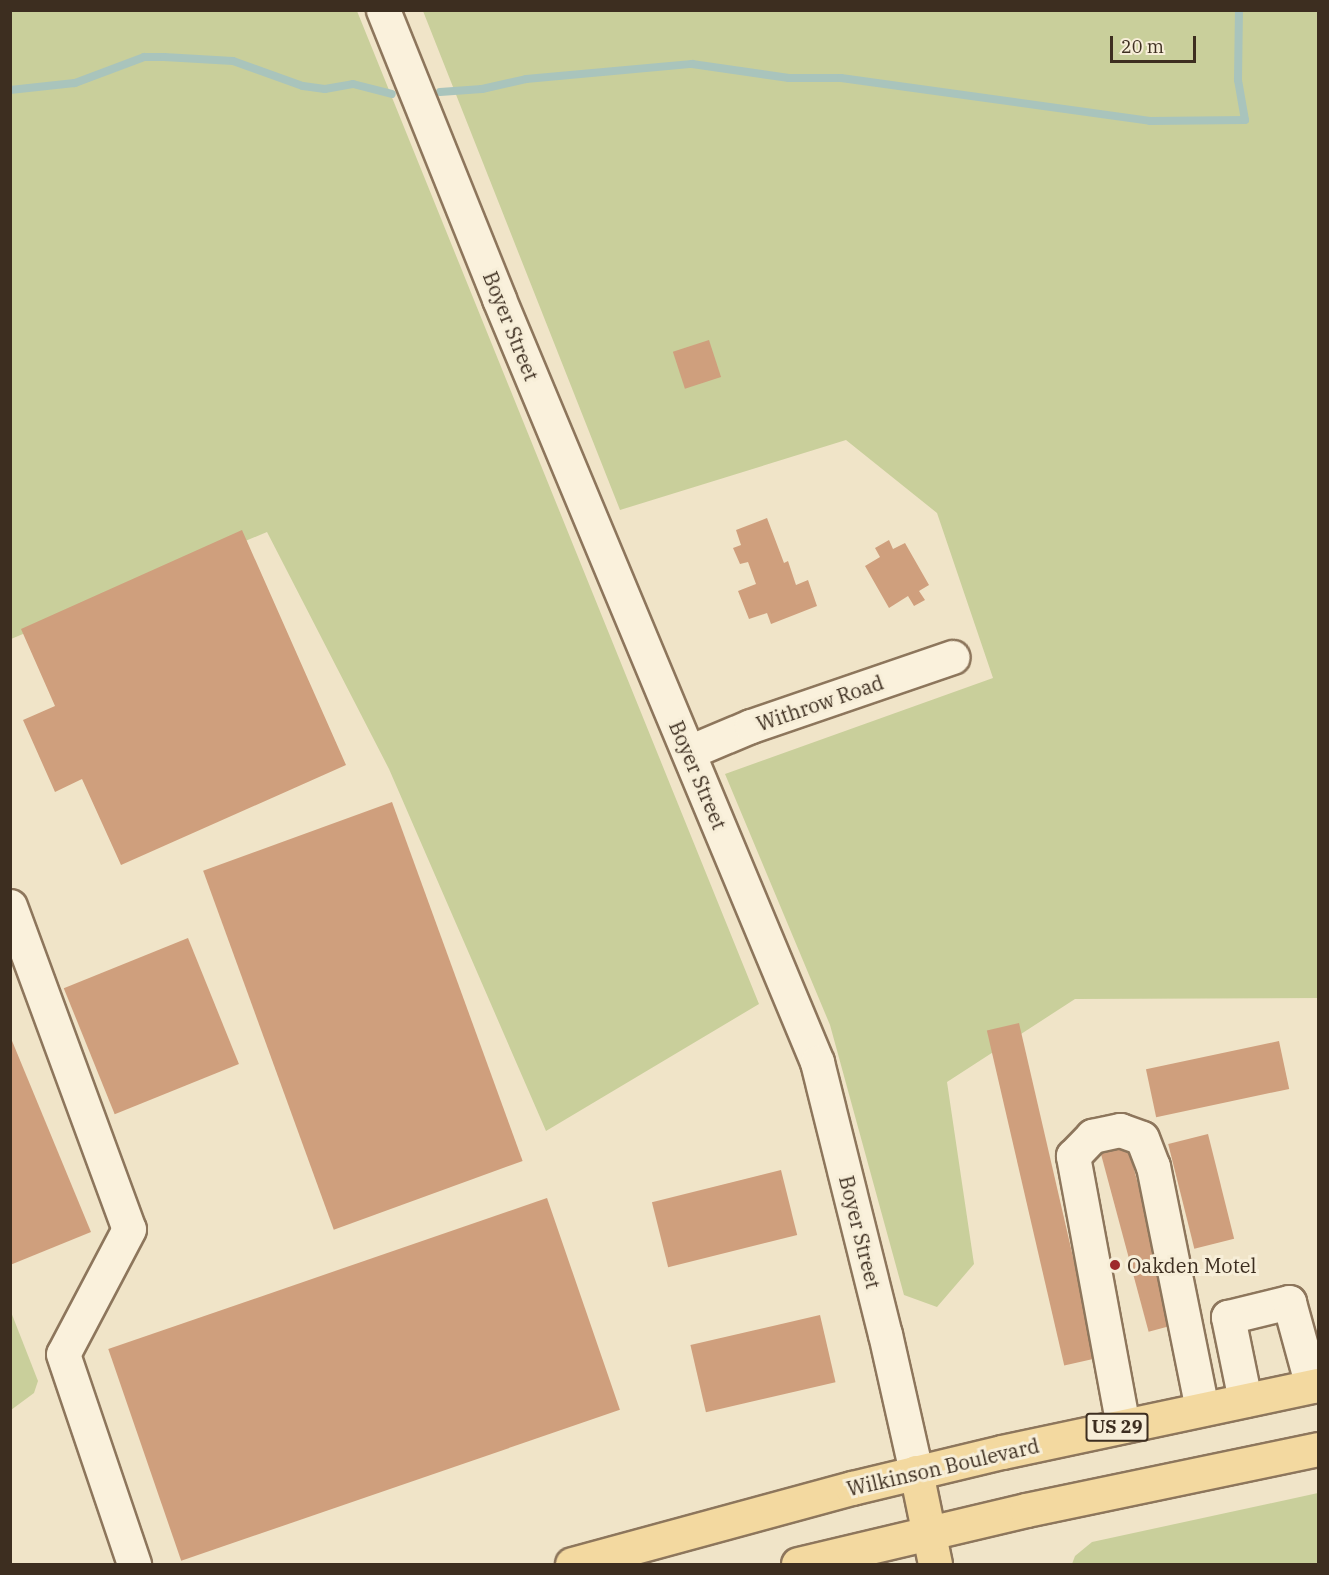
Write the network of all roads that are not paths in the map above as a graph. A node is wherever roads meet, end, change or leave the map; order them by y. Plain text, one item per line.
1 (383, 10) edge
2 (953, 657) dead end
3 (689, 752) junction
4 (10, 906) edge
5 (1315, 1385) edge
6 (1245, 1400) junction
7 (1202, 1409) junction
8 (1123, 1426) junction
9 (1318, 1449) edge
10 (916, 1472) junction
11 (932, 1549) edge
12 (134, 1564) edge
13 (572, 1564) edge
14 (798, 1564) edge

1 - 3 street, Boyer Street
2 - 3 street, Withrow Road
3 - 10 street, Boyer Street
4 - 12 street
5 - 6 main road, Wilkinson Boulevard / US 29
5 - 6 street
6 - 7 main road, Wilkinson Boulevard / US 29
7 - 8 main road, Wilkinson Boulevard / US 29
7 - 8 street
8 - 10 main road, Wilkinson Boulevard / US 29
9 - 11 main road
10 - 11 main road, Boyer Street
10 - 13 main road, Wilkinson Boulevard / US 29
11 - 14 main road

